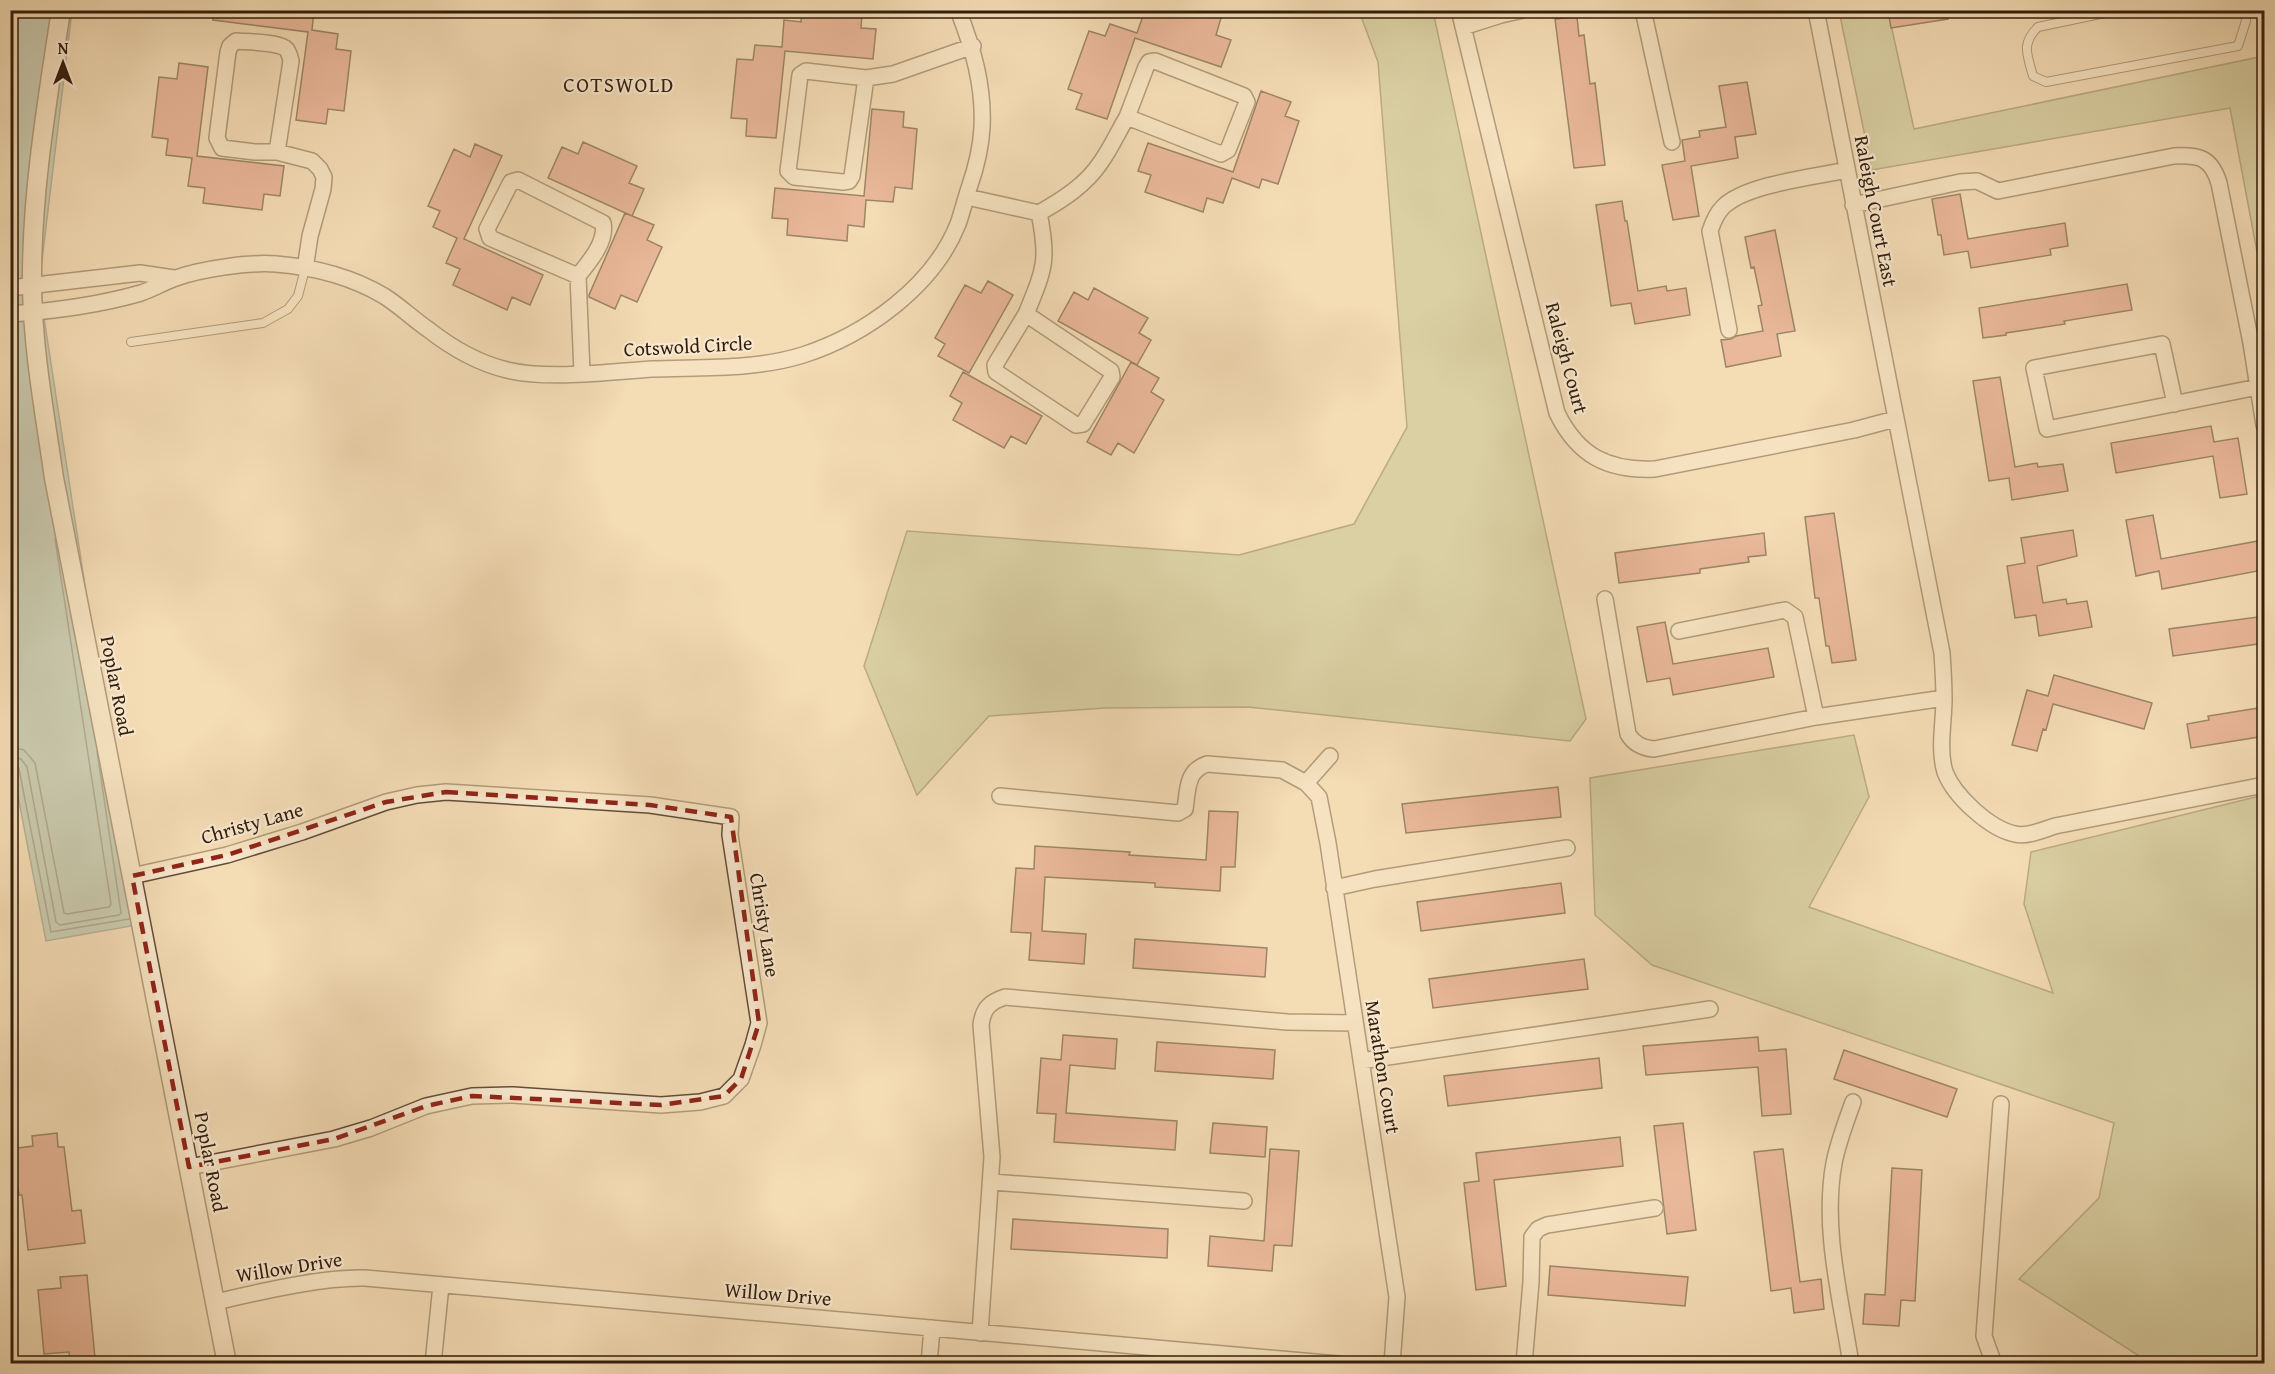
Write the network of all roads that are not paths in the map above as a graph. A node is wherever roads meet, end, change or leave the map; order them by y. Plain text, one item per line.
1 (61, 10) edge
2 (958, 10) edge
3 (1459, 10) edge
4 (1523, 10) edge
5 (1643, 10) edge
6 (1816, 10) edge
7 (2119, 10) edge
8 (2244, 10) edge
9 (1463, 27) junction
10 (973, 46) junction
11 (866, 78) junction
12 (1127, 117) junction
13 (1672, 142) dead end
14 (277, 152) junction
15 (1847, 170) junction
16 (967, 197) junction
17 (1853, 205) junction
18 (1040, 213) junction
19 (305, 269) junction
20 (578, 276) junction
21 (174, 278) junction
22 (32, 285) junction
23 (10, 288) edge
24 (33, 313) junction
25 (10, 314) edge
26 (1026, 314) junction
27 (1730, 330) dead end
28 (131, 342) dead end
29 (582, 373) junction
30 (2258, 387) junction
31 (2175, 404) junction
32 (1895, 419) junction
33 (2265, 425) edge
34 (1605, 599) dead end
35 (1679, 631) dead end
36 (1944, 698) junction
37 (1816, 717) junction
38 (1330, 756) dead end
39 (1306, 783) junction
40 (2265, 784) edge
41 (1000, 796) dead end
42 (1567, 848) dead end
43 (132, 876) junction
44 (1334, 888) junction
45 (1710, 1009) dead end
46 (1354, 1023) junction
47 (1361, 1061) junction
48 (1853, 1102) dead end
49 (2001, 1104) dead end
50 (189, 1167) junction
51 (992, 1182) junction
52 (1244, 1201) dead end
53 (1655, 1208) dead end
54 (441, 1285) junction
55 (215, 1302) junction
56 (932, 1328) junction
57 (980, 1333) junction
58 (1300, 1362) edge
59 (227, 1364) edge
60 (433, 1364) edge
61 (929, 1364) edge
62 (1338, 1364) edge
63 (1392, 1364) edge
64 (1524, 1364) edge
65 (1851, 1364) edge
66 (1994, 1364) edge

1 - 22 street, Poplar Road
2 - 10 street, Cotswold Circle
3 - 9 street, Raleigh Court
4 - 9 street
5 - 13 street
6 - 15 street, Raleigh Court East
7 - 8 lane
9 - 32 street, Raleigh Court
10 - 11 street
10 - 16 street, Cotswold Circle
11 - 11 street
12 - 12 street
12 - 18 street
14 - 14 street
14 - 19 street
15 - 17 street, Raleigh Court East
15 - 27 street
16 - 18 street
16 - 29 street, Cotswold Circle
17 - 30 street
17 - 32 street, Raleigh Court East
18 - 26 street
19 - 21 street, Cotswold Circle
19 - 28 lane
19 - 29 street, Cotswold Circle
20 - 20 street
20 - 29 street
21 - 22 street, Cotswold Circle
21 - 24 street, Cotswold Circle
22 - 23 street, Cotswold Circle
22 - 24 street, Poplar Road
24 - 25 street, Cotswold Circle
24 - 43 street, Poplar Road
26 - 26 street
30 - 31 street
30 - 33 street
31 - 31 street
32 - 36 street, Raleigh Court East
34 - 37 street
35 - 37 street
36 - 37 street
36 - 40 street, Raleigh Court East
38 - 39 street
39 - 41 street
39 - 44 street, Marathon Court
42 - 44 street
43 - 50 street, Poplar Road
43 - 50 street, Christy Lane
44 - 46 street, Marathon Court
45 - 47 street
46 - 47 street, Marathon Court
46 - 51 street
47 - 63 street, Marathon Court
48 - 65 street
49 - 66 street
50 - 55 street, Poplar Road
51 - 52 street
51 - 57 street
53 - 64 street
54 - 55 street, Willow Drive
54 - 56 street, Willow Drive
54 - 60 street
55 - 59 street, Poplar Road
56 - 57 street, Willow Drive
56 - 61 street
57 - 58 street, Willow Drive
58 - 62 street, Willow Drive

